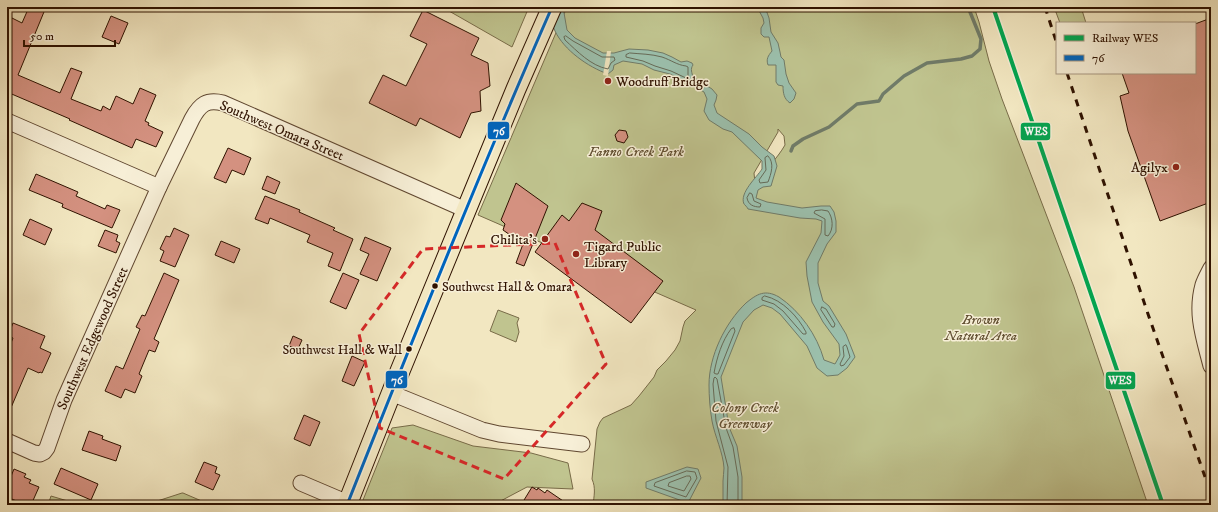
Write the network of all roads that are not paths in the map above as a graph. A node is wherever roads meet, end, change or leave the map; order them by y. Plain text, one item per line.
1 (549, 14) edge
2 (7, 121) edge
3 (158, 187) junction
4 (466, 210) junction
5 (1211, 268) edge
6 (1211, 366) edge
7 (391, 393) junction
8 (7, 442) edge
9 (582, 444) dead end
10 (301, 483) dead end
11 (347, 504) edge

1 - 4 main road
2 - 3 street
3 - 4 street, Southwest Omara Street
3 - 8 street, Southwest Edgewood Street
4 - 7 main road
5 - 6 street
7 - 9 street
7 - 11 main road
10 - 11 street

